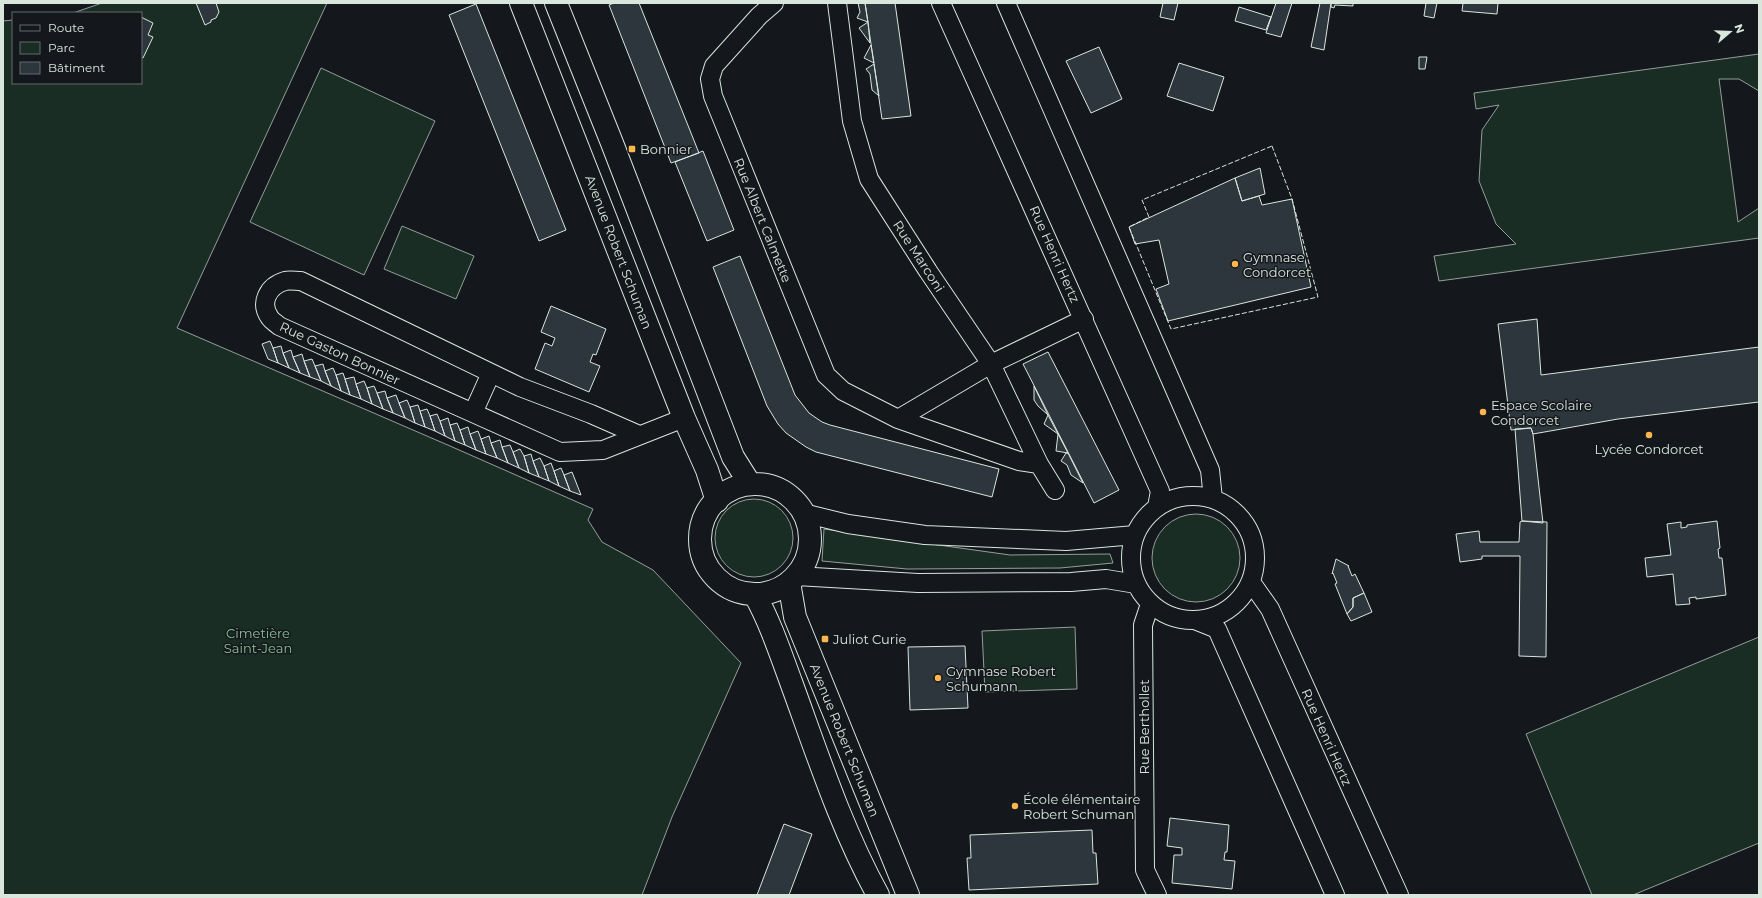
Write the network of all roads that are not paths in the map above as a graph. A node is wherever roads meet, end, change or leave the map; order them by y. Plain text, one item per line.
1 (521, 3) edge
2 (556, 3) edge
3 (774, 3) edge
4 (837, 3) edge
5 (941, 3) edge
6 (1006, 3) edge
7 (1084, 319) junction
8 (991, 364) junction
9 (491, 373) junction
10 (473, 413) junction
11 (684, 418) junction
12 (898, 418) junction
13 (639, 435) junction
14 (1040, 464) junction
15 (750, 484) junction
16 (1055, 490) dead end
17 (1212, 499) junction
18 (717, 500) junction
19 (1157, 507) junction
20 (803, 513) junction
21 (1135, 535) junction
22 (793, 579) junction
23 (1250, 582) junction
24 (1136, 584) junction
25 (755, 594) junction
26 (1150, 604) junction
27 (1197, 621) junction
28 (860, 863) junction
29 (860, 895) edge
30 (878, 895) edge
31 (908, 895) edge
32 (1157, 895) edge
33 (1335, 895) edge
34 (1399, 895) edge

1 - 11 main road, Avenue Robert Schuman
2 - 15 main road
3 - 12 street, Rue Albert Calmette
4 - 8 street, Rue Marconi
5 - 7 street, Rue Henri Hertz
6 - 17 street
7 - 8 street
7 - 19 street, Rue Henri Hertz
8 - 12 street
8 - 14 street, Rue Marconi
9 - 10 street
9 - 10 street, Rue Gaston Bonnier
9 - 13 street, Rue Gaston Bonnier
10 - 13 street, Rue Gaston Bonnier
11 - 13 street, Rue Gaston Bonnier
11 - 18 main road, Avenue Robert Schuman
12 - 14 street, Rue Albert Calmette
14 - 16 street, Rue Marconi
15 - 18 main road
15 - 20 main road
17 - 19 street
17 - 23 street
18 - 25 main road
19 - 21 street
20 - 21 street
20 - 22 main road
21 - 24 street
22 - 24 street
22 - 25 main road
22 - 31 main road, Avenue Robert Schuman
23 - 27 street
23 - 34 street, Rue Henri Hertz
24 - 26 street
25 - 28 main road
26 - 27 street
26 - 32 street, Rue Berthollet
27 - 33 street
28 - 29 main road
28 - 30 main road

